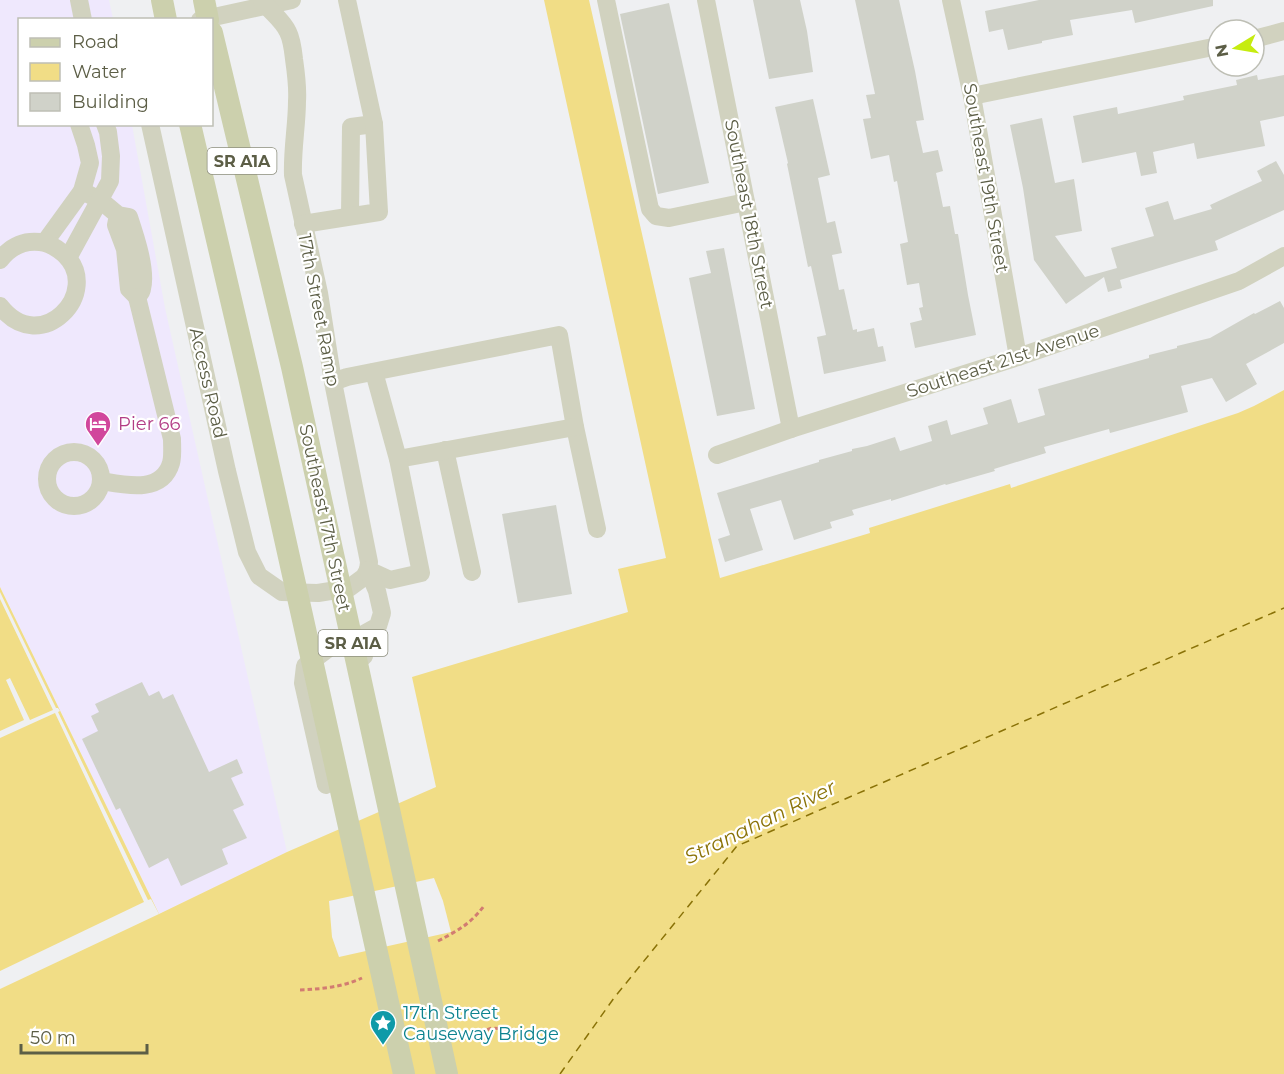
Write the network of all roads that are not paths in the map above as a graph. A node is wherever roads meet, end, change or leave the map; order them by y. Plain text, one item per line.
1 (79, 0) edge
2 (162, 0) edge
3 (292, 0) edge
4 (347, 0) edge
5 (606, 0) edge
6 (706, 0) edge
7 (951, 0) edge
8 (264, 3) edge
9 (83, 18) edge
10 (166, 18) edge
11 (206, 18) edge
12 (1284, 31) edge
13 (1266, 36) edge
14 (213, 46) edge
15 (1206, 48) edge
16 (972, 96) junction
17 (374, 124) junction
18 (80, 126) edge
19 (106, 126) edge
20 (150, 126) edge
21 (190, 126) edge
22 (82, 191) junction
23 (100, 200) junction
24 (746, 202) junction
25 (350, 216) junction
26 (303, 224) junction
27 (45, 242) junction
28 (1284, 256) edge
29 (68, 258) junction
30 (0, 260) edge
31 (0, 306) edge
32 (1018, 357) junction
33 (374, 372) junction
34 (333, 382) junction
35 (575, 427) junction
36 (791, 429) junction
37 (445, 450) junction
38 (717, 455) dead end
39 (398, 459) junction
40 (101, 482) dead end
41 (597, 529) dead end
42 (368, 570) junction
43 (472, 572) dead end
44 (360, 636) junction
45 (383, 743) dead end
46 (326, 785) dead end
47 (404, 1074) edge
48 (447, 1074) edge

1 - 9 street
2 - 10 main road
3 - 8 street
4 - 17 street
5 - 24 street
6 - 24 street, Southeast 18th Street
7 - 16 street, Southeast 19th Street
8 - 11 street
8 - 26 street, 17th Street Ramp
12 - 13 street
14 - 48 main road, Southeast 17th Street / SR A1A
15 - 16 street
16 - 32 street, Southeast 19th Street
17 - 25 street
17 - 25 street
18 - 22 street
19 - 23 street
20 - 42 street, Access Road
21 - 47 main road, SR A1A
22 - 23 street
22 - 27 street
23 - 29 street
23 - 40 street
24 - 36 street, Southeast 18th Street
25 - 26 street
26 - 34 street, 17th Street Ramp
27 - 29 street
27 - 30 street
28 - 32 street, Southeast 21st Avenue
29 - 31 street
32 - 36 street, Southeast 21st Avenue
33 - 34 street
33 - 35 street
33 - 39 street
34 - 42 street, 17th Street Ramp
35 - 37 street
35 - 41 street
36 - 38 street, Southeast 21st Avenue
37 - 39 street
37 - 43 street
39 - 42 street
42 - 44 street, 17th Street Ramp
44 - 45 street
44 - 46 street

